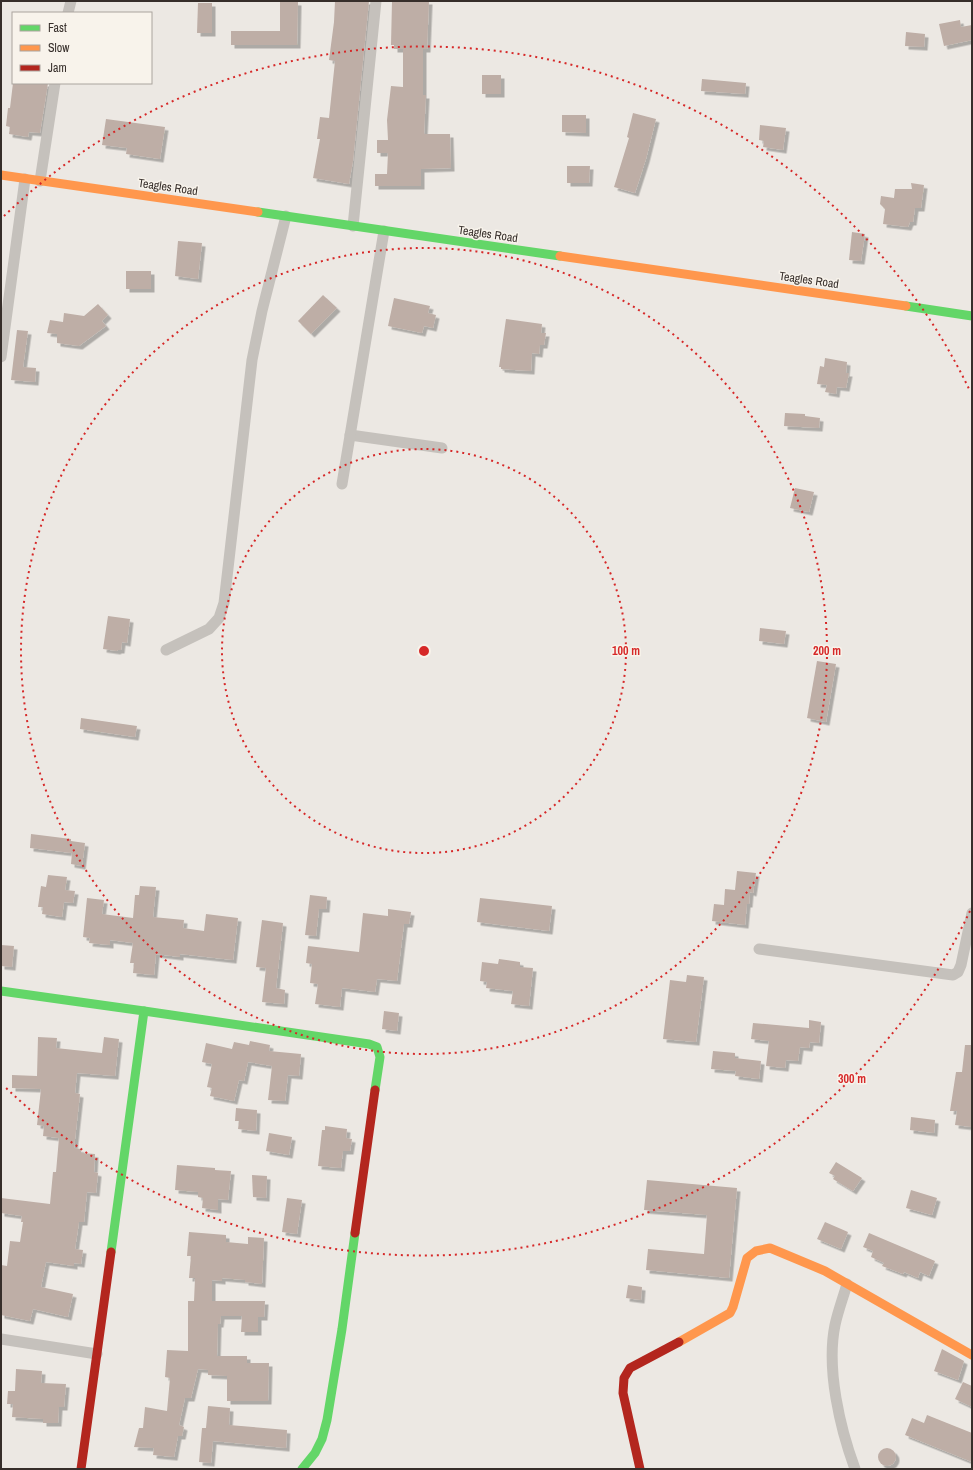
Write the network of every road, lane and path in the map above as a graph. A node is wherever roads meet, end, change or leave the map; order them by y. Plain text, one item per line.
1 (71, 1) edge
2 (376, 1) edge
3 (68, 12) edge
4 (55, 84) edge
5 (1, 175) edge
6 (25, 179) junction
7 (40, 181) junction
8 (286, 216) junction
9 (353, 226) junction
10 (384, 231) junction
11 (972, 316) edge
12 (1, 358) edge
13 (350, 435) junction
14 (442, 448) dead end
15 (342, 484) dead end
16 (166, 650) dead end
17 (972, 913) edge
18 (759, 949) dead end
19 (1, 991) edge
20 (144, 1011) junction
21 (847, 1284) junction
22 (1, 1339) edge
23 (97, 1354) junction
24 (972, 1355) edge
25 (81, 1469) edge
26 (302, 1469) edge
27 (640, 1469) edge
28 (856, 1469) edge

1 - 3 street
2 - 9 street
4 - 7 street
5 - 6 street, Teagles Road
6 - 7 street, Teagles Road
6 - 12 street
7 - 8 street, Teagles Road
8 - 9 street, Teagles Road
8 - 16 street
9 - 10 street, Teagles Road
10 - 11 street, Teagles Road
10 - 13 street
13 - 14 street
13 - 15 street
17 - 18 street
19 - 20 street
20 - 23 street
20 - 26 street
21 - 24 street
21 - 27 street
21 - 28 street
22 - 23 street
23 - 25 street

